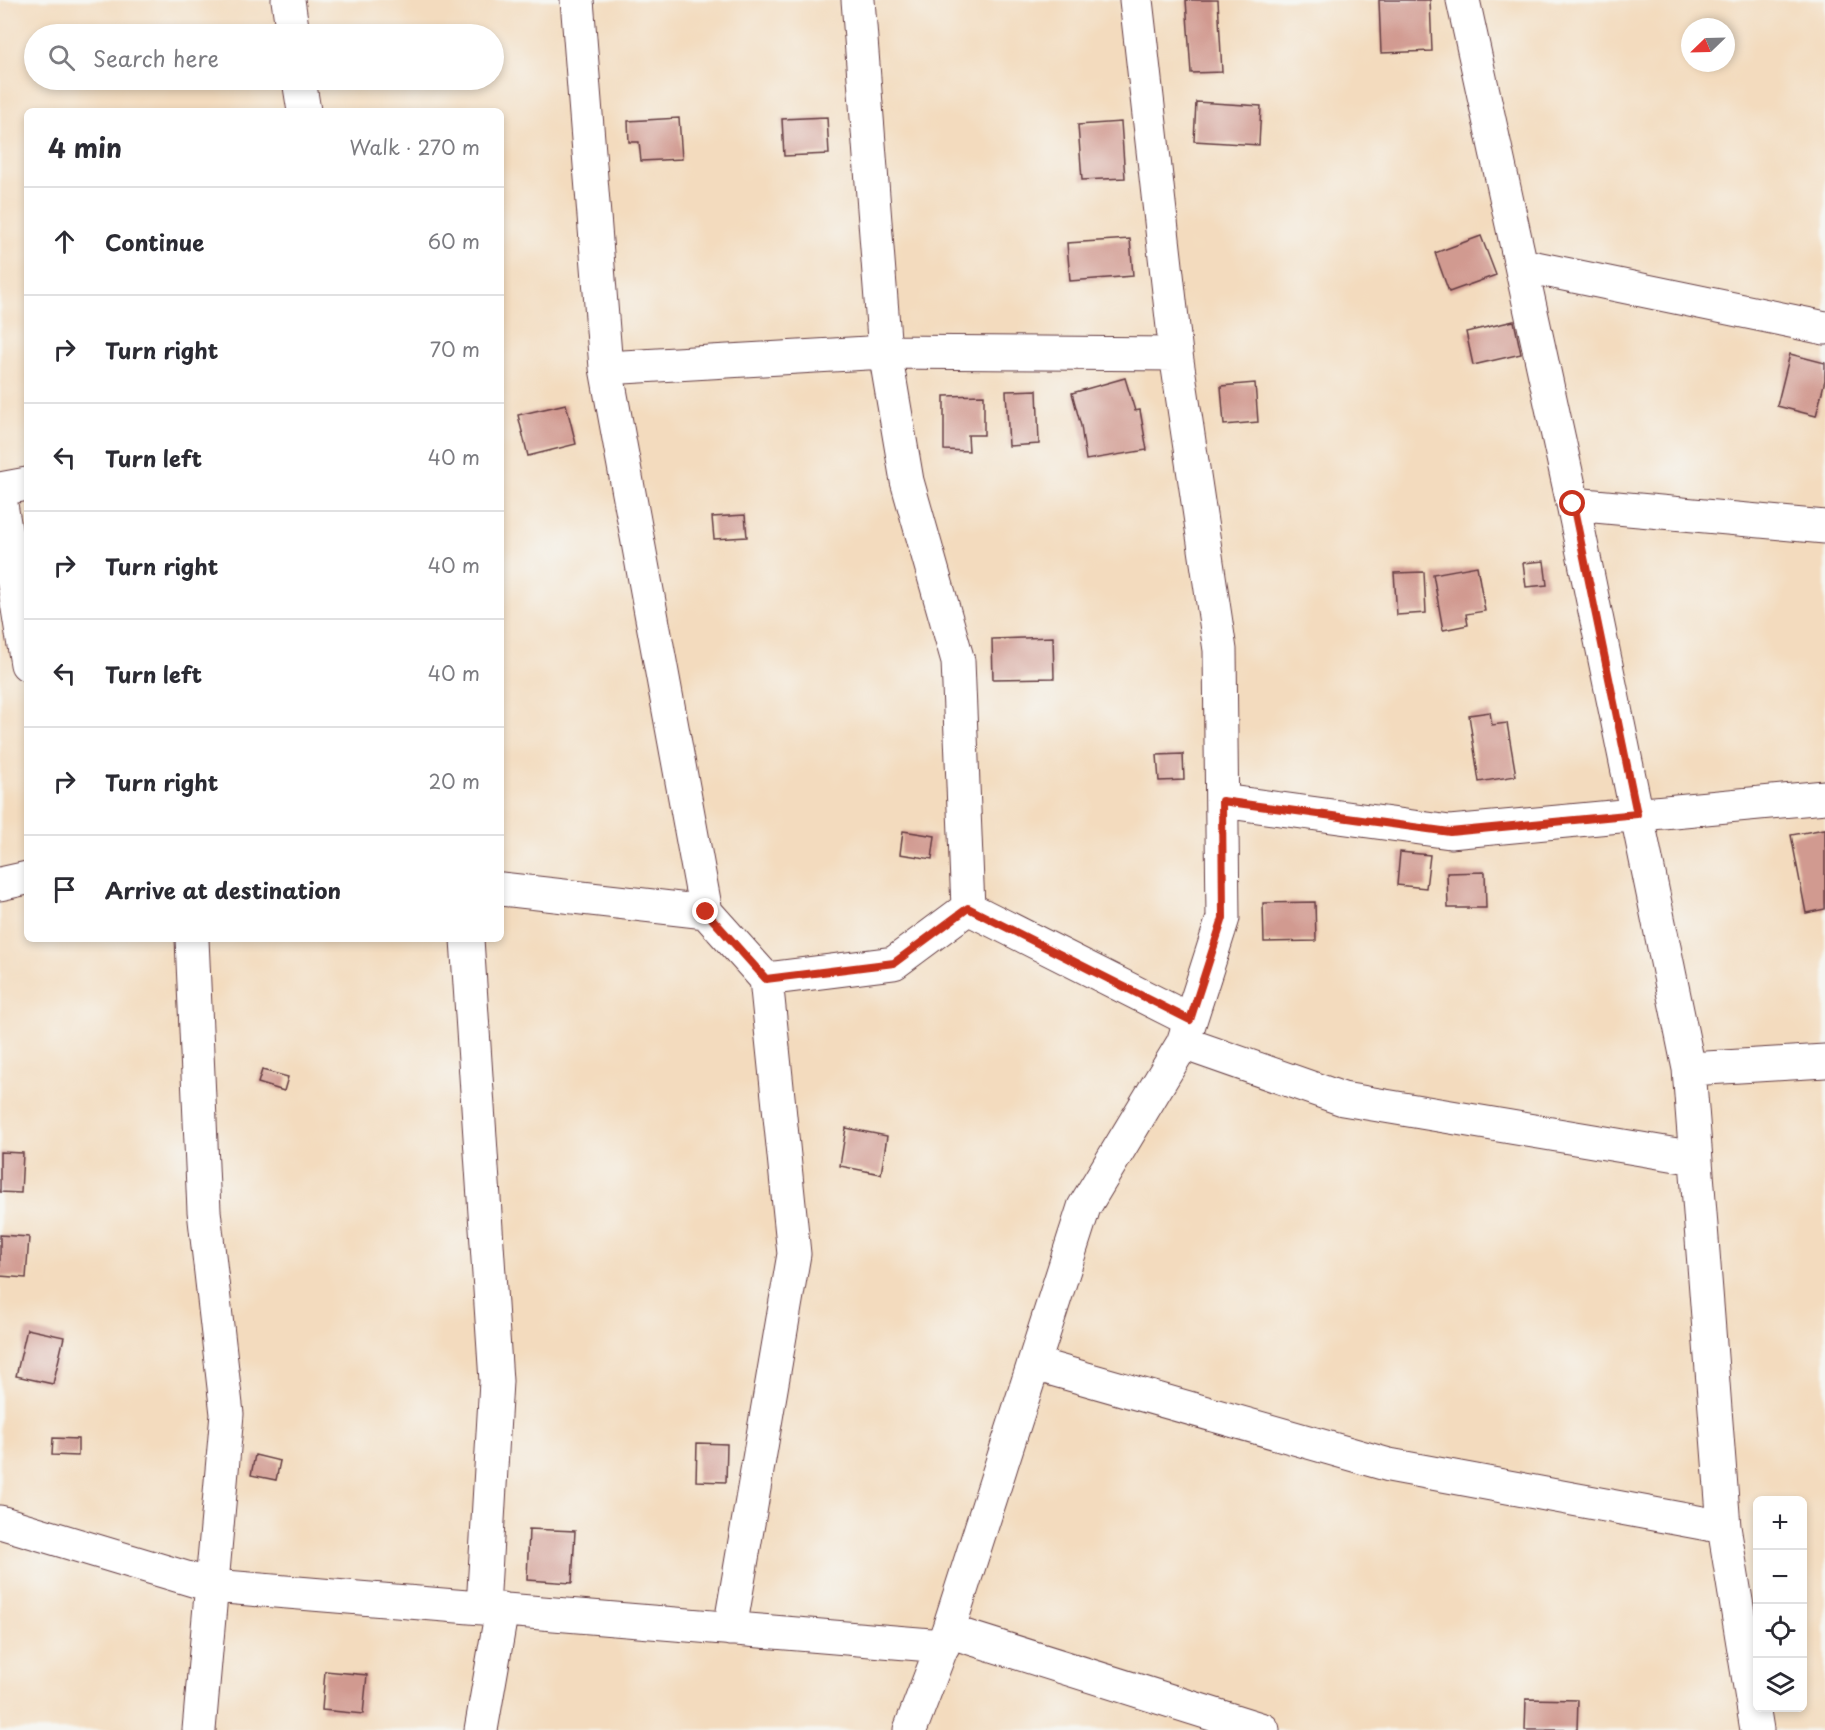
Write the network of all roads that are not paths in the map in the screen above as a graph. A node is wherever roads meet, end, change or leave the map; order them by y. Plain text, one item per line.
1 (288, 0) edge
2 (577, 0) edge
3 (858, 0) edge
4 (1136, 0) edge
5 (1464, 0) edge
6 (292, 24) edge
7 (301, 90) edge
8 (304, 108) edge
9 (1521, 265) junction
10 (1825, 328) edge
11 (885, 352) junction
12 (1176, 354) junction
13 (606, 368) junction
14 (24, 485) edge
15 (0, 489) edge
16 (0, 498) edge
17 (1573, 504) junction
18 (1825, 527) edge
19 (24, 646) edge
20 (1825, 797) edge
21 (1222, 801) junction
22 (1637, 814) junction
23 (24, 879) edge
24 (0, 884) edge
25 (504, 889) edge
26 (968, 908) junction
27 (706, 912) junction
28 (192, 942) edge
29 (467, 942) edge
30 (766, 979) junction
31 (1186, 1032) junction
32 (1825, 1061) edge
33 (1689, 1069) junction
34 (1695, 1158) junction
35 (1034, 1364) junction
36 (0, 1522) edge
37 (1724, 1527) junction
38 (213, 1586) junction
39 (493, 1609) junction
40 (730, 1629) junction
41 (946, 1639) junction
42 (1763, 1729) edge
43 (199, 1730) edge
44 (481, 1730) edge
45 (910, 1730) edge
46 (1263, 1730) edge

1 - 6 street
2 - 13 street
3 - 11 street
4 - 12 street
5 - 9 street
7 - 8 street
9 - 10 street
9 - 17 street
11 - 12 street
11 - 13 street
11 - 26 street
12 - 21 street
13 - 27 street
14 - 15 street
16 - 19 street
17 - 18 street
17 - 22 street
20 - 22 street
21 - 22 street
21 - 31 street
22 - 33 street
23 - 24 street
25 - 27 street
26 - 30 street
26 - 31 street
27 - 30 street
28 - 38 street
29 - 39 street
30 - 40 street
31 - 34 street
31 - 35 street
32 - 33 street
33 - 34 street
34 - 37 street
35 - 37 street
35 - 41 street
36 - 38 street
37 - 42 street
38 - 39 street
38 - 43 street
39 - 40 street
39 - 44 street
40 - 41 street
41 - 45 street
41 - 46 street

